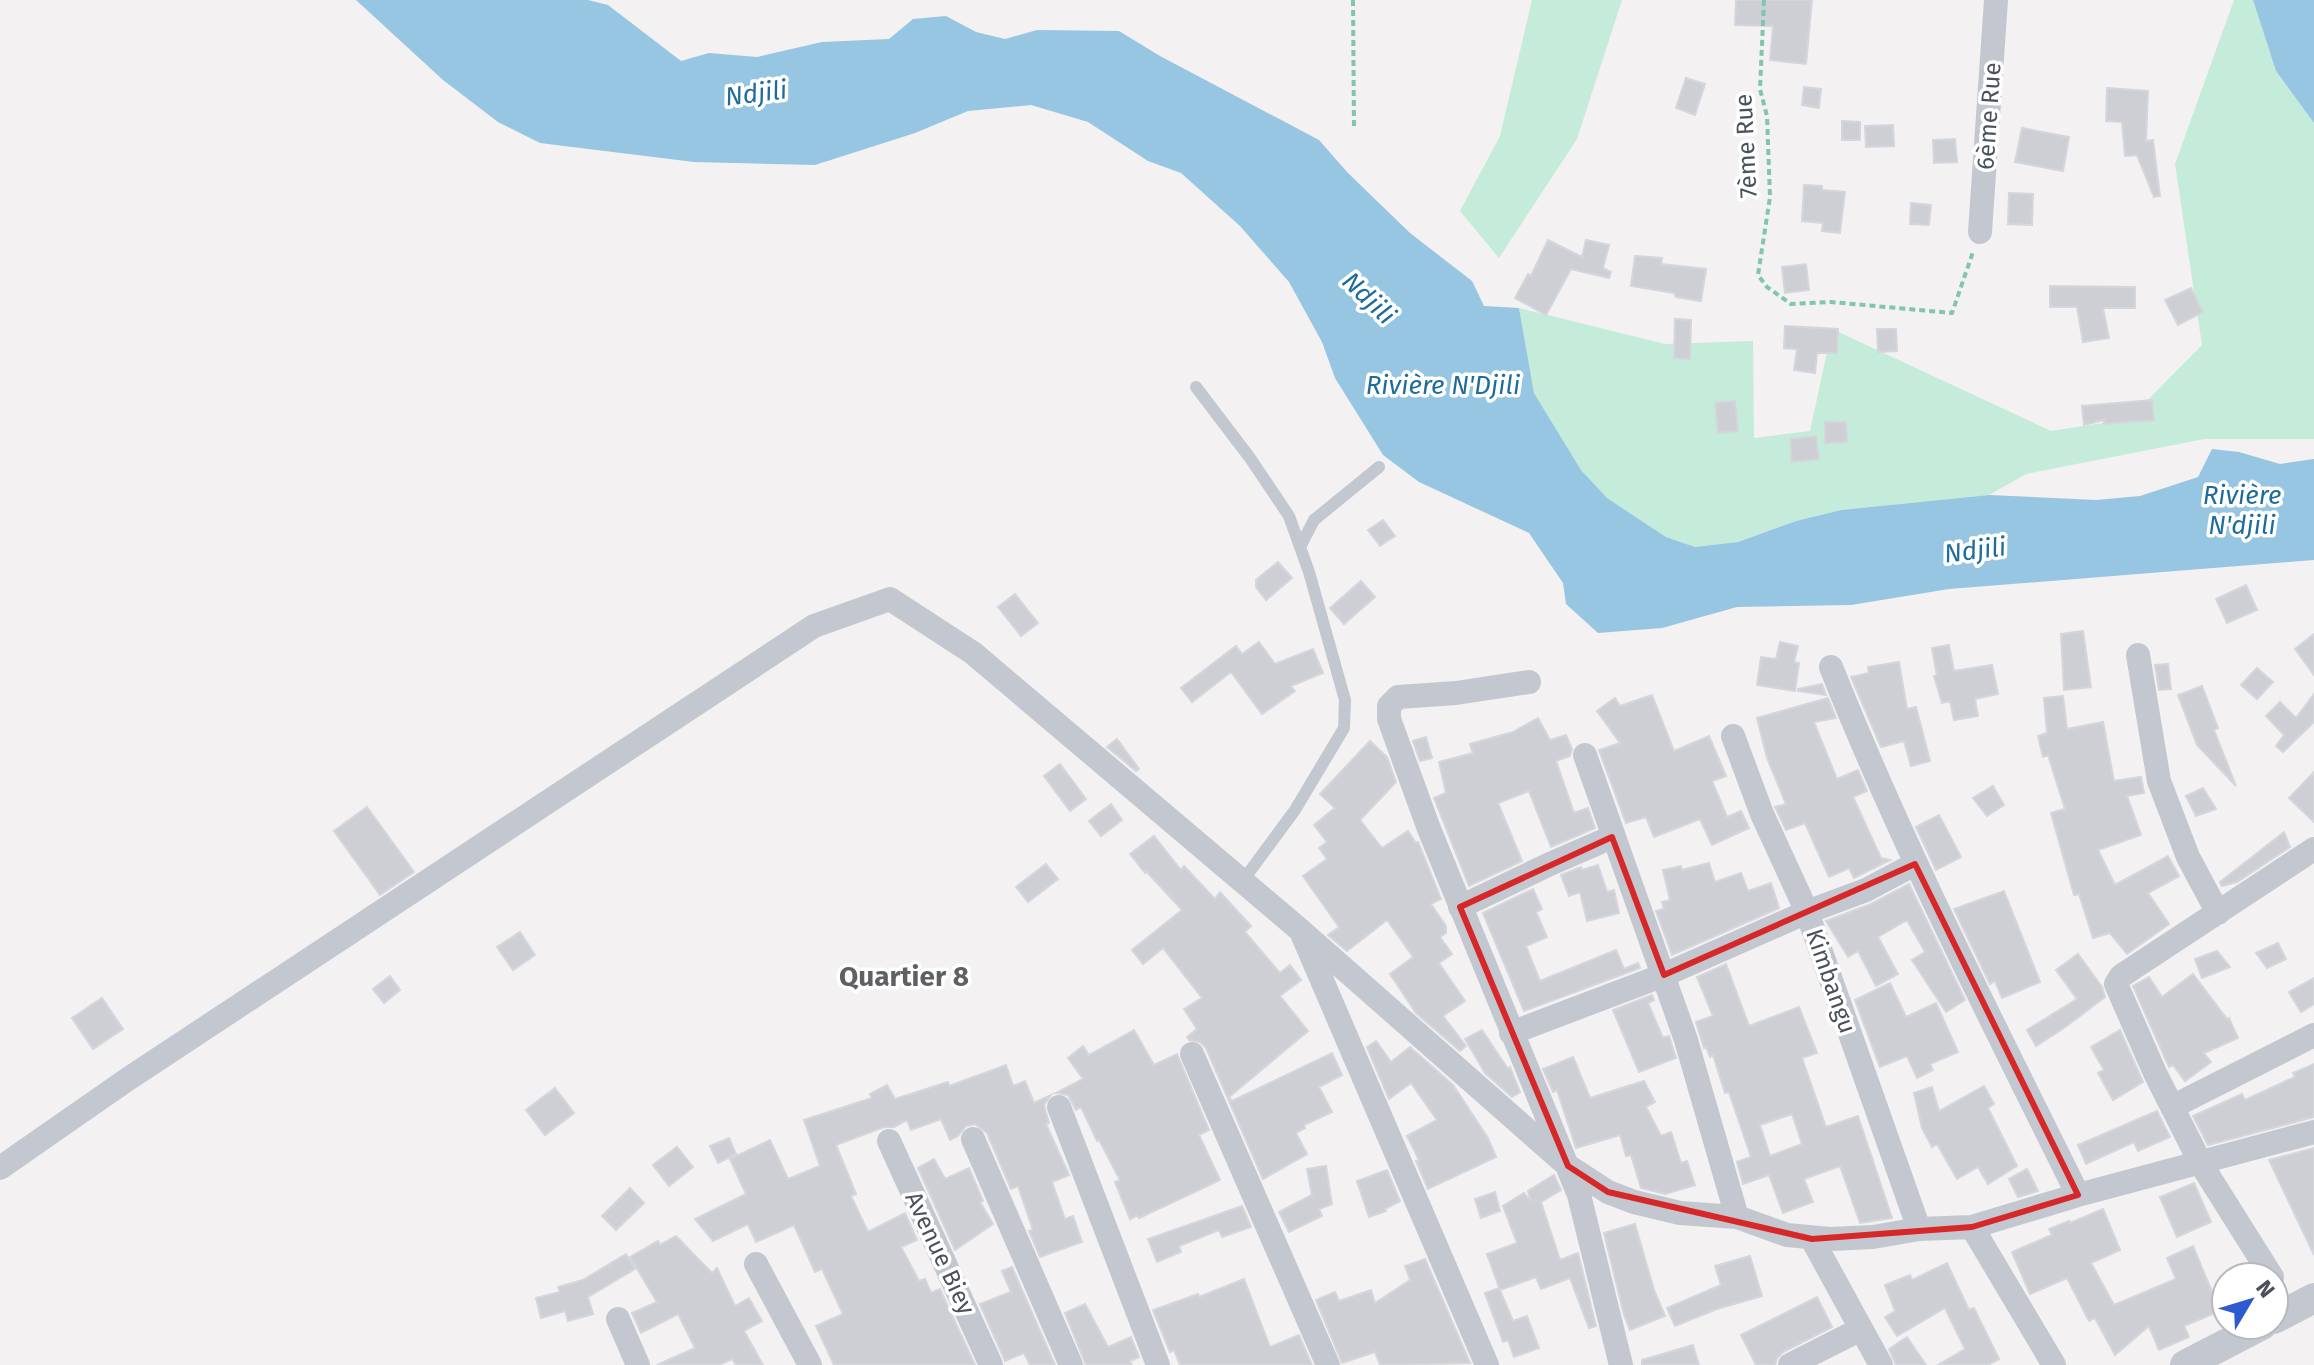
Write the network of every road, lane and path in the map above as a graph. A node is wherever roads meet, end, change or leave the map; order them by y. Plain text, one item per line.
1 (1353, 0) edge
2 (1764, 0) edge
3 (1996, 0) edge
4 (1354, 127) dead end
5 (1980, 232) joint
6 (1196, 387) dead end
7 (1379, 467) dead end
8 (1300, 547) junction
9 (2138, 655) dead end
10 (1831, 667) dead end
11 (1529, 682) dead end
12 (1733, 736) dead end
13 (1585, 755) dead end
14 (1612, 837) junction
15 (2314, 849) edge
16 (1915, 864) junction
17 (1242, 882) junction
18 (1460, 907) junction
19 (1807, 912) junction
20 (2218, 913) junction
21 (1300, 930) junction
22 (1664, 975) junction
23 (1511, 1033) junction
24 (2314, 1035) edge
25 (1192, 1054) dead end
26 (1059, 1107) dead end
27 (2172, 1107) junction
28 (2314, 1132) edge
29 (973, 1139) dead end
30 (889, 1141) dead end
31 (2201, 1164) junction
32 (1568, 1166) junction
33 (0, 1168) edge
34 (2078, 1195) junction
35 (1737, 1217) junction
36 (1972, 1227) junction
37 (1919, 1229) junction
38 (1812, 1239) junction
39 (2262, 1261) edge
40 (756, 1264) dead end
41 (618, 1319) dead end
42 (1861, 1329) junction
43 (2231, 1341) edge
44 (1612, 1363) edge
45 (638, 1365) edge
46 (810, 1365) edge
47 (991, 1365) edge
48 (1071, 1365) edge
49 (1158, 1365) edge
50 (1328, 1365) edge
51 (1487, 1365) edge
52 (1790, 1365) edge
53 (1881, 1365) edge
54 (2054, 1365) edge
55 (2185, 1365) edge

1 - 4 path
2 - 5 path, 7ème Rue
3 - 5 street, 6ème Rue
6 - 8 lane
7 - 8 lane
8 - 17 lane
9 - 20 street
10 - 16 street
11 - 18 street
12 - 19 street, Kimbangu
13 - 14 street
14 - 18 street
14 - 22 street
15 - 20 street
16 - 19 street
16 - 34 street
17 - 21 street
17 - 33 street
18 - 23 street
19 - 22 street
19 - 37 street, Kimbangu
20 - 27 street
21 - 32 street
21 - 51 street
22 - 23 street
22 - 35 street
23 - 32 street
24 - 27 street
25 - 50 street
26 - 49 street
27 - 31 street
28 - 31 street
29 - 48 street
30 - 47 street, Avenue Biey
31 - 34 street
31 - 39 street
32 - 35 street
32 - 44 street
34 - 36 street
35 - 38 street
36 - 37 street
36 - 54 street
37 - 38 street
38 - 42 street
40 - 46 street
41 - 45 street
42 - 52 street
42 - 53 street
43 - 55 street

